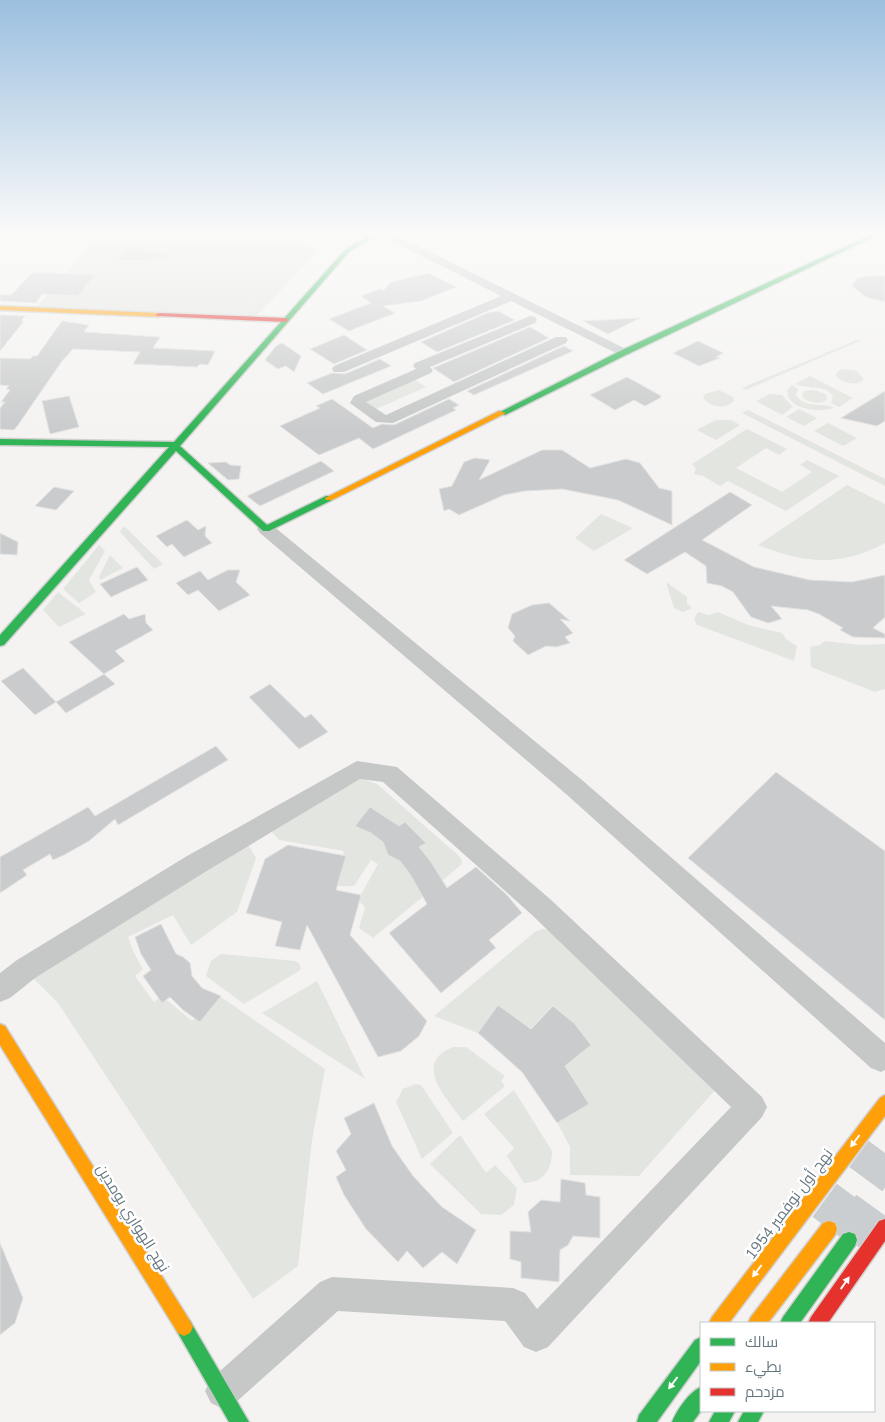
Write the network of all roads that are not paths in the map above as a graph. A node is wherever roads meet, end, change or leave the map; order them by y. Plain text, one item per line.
1 (307, 298) edge
2 (506, 298) edge
3 (516, 298) edge
4 (739, 298) edge
5 (0, 308) edge
6 (285, 320) junction
7 (530, 320) dead end
8 (561, 340) dead end
9 (390, 348) junction
10 (625, 352) junction
11 (423, 368) junction
12 (339, 369) dead end
13 (455, 388) junction
14 (0, 442) edge
15 (174, 445) junction
16 (266, 529) junction
17 (0, 642) edge
18 (0, 989) edge
19 (0, 1031) edge
20 (881, 1058) dead end
21 (885, 1102) edge
22 (885, 1227) edge
23 (829, 1229) tunnel mouth
24 (849, 1240) tunnel mouth
25 (719, 1322) edge
26 (758, 1322) edge
27 (790, 1322) edge
28 (818, 1322) edge
29 (700, 1347) edge
30 (223, 1391) junction
31 (700, 1397) edge
32 (240, 1422) edge
33 (646, 1422) edge
34 (681, 1422) edge

1 - 6 street
2 - 9 street
3 - 10 street
4 - 10 street
5 - 6 street
6 - 15 street
7 - 11 street
8 - 13 street
9 - 11 street
9 - 12 street
10 - 16 street
11 - 13 street
11 - 13 street
14 - 15 street
15 - 16 street
15 - 17 street
16 - 20 street
18 - 30 street
19 - 30 street, نهج الهواري بومدين
21 -> 25 street, نهج أول نوفمبر 1954
28 -> 22 street
23 - 26 street
24 - 27 street
29 -> 33 street
30 - 32 street, نهج الهواري بومدين
31 - 34 street

